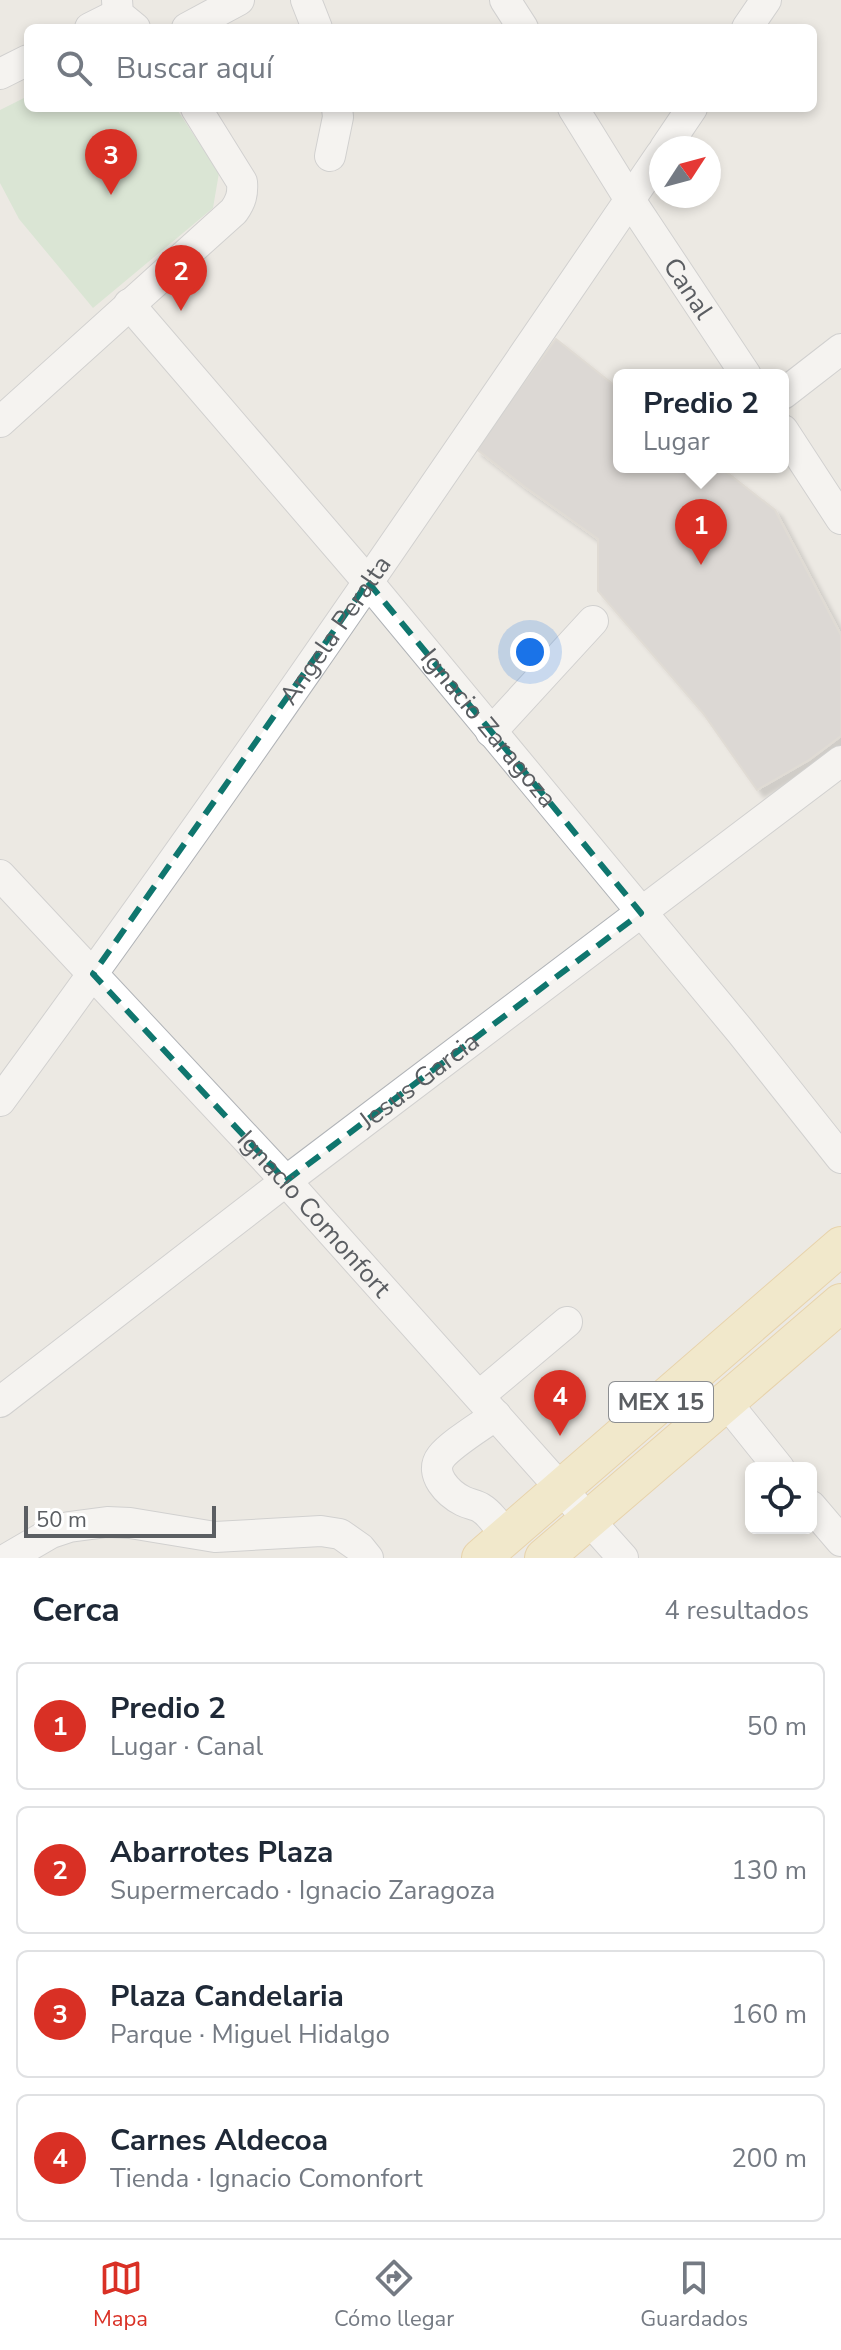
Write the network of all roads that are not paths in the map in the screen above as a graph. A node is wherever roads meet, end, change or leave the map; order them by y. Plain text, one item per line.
1 (239, 0) edge
2 (306, 0) edge
3 (505, 0) edge
4 (766, 0) edge
5 (124, 14) edge
6 (100, 24) edge
7 (194, 24) edge
8 (315, 24) edge
9 (520, 24) edge
10 (750, 24) edge
11 (24, 62) edge
12 (0, 74) edge
13 (198, 112) edge
14 (337, 112) edge
15 (575, 112) edge
16 (689, 112) edge
17 (673, 136) edge
18 (330, 156) dead end
19 (649, 172) edge
20 (630, 200) junction
21 (129, 304) junction
22 (841, 349) edge
23 (742, 369) edge
24 (789, 389) edge
25 (0, 422) edge
26 (789, 439) edge
27 (841, 519) edge
28 (368, 582) junction
29 (593, 621) dead end
30 (491, 732) junction
31 (841, 761) edge
32 (0, 875) edge
33 (641, 913) junction
34 (93, 974) junction
35 (0, 1101) edge
36 (841, 1158) edge
37 (286, 1181) junction
38 (841, 1246) edge
39 (841, 1303) edge
40 (567, 1322) dead end
41 (0, 1402) edge
42 (726, 1402) junction
43 (488, 1405) junction
44 (774, 1462) edge
45 (562, 1488) junction
46 (817, 1513) edge
47 (589, 1520) junction
48 (841, 1541) edge
49 (493, 1547) edge
50 (8, 1558) edge
51 (368, 1558) edge
52 (544, 1558) edge
53 (623, 1558) edge

1 - 7 street
2 - 8 street
3 - 9 street
4 - 10 street
5 - 6 street
11 - 12 street
13 - 21 street
14 - 18 street
15 - 20 street, Canal
16 - 17 street
19 - 20 street, Angela Peralta
20 - 23 street, Canal
20 - 28 street, Angela Peralta
21 - 25 street
21 - 28 street, Ignacio Zaragoza
22 - 24 street
26 - 27 street
28 - 30 street, Ignacio Zaragoza
28 - 34 street, Angela Peralta
29 - 30 street
30 - 33 street, Ignacio Zaragoza
31 - 33 street, Jesus Garcia
32 - 34 street, Ignacio Comonfort
33 - 36 street, Ignacio Zaragoza
33 - 37 street, Jesus Garcia
34 - 35 street, Angela Peralta
34 - 37 street, Ignacio Comonfort
37 - 41 street, Jesus Garcia
37 - 43 street, Ignacio Comonfort
38 - 45 main road, MEX 15
39 - 42 main road, MEX 15
40 - 43 street
42 - 44 street
42 - 47 main road, MEX 15
43 - 45 street, Ignacio Comonfort
43 - 49 street
45 - 47 street, Ignacio Comonfort
45 - 49 main road, MEX 15
46 - 48 street
47 - 52 main road, MEX 15
47 - 53 street, Ignacio Comonfort
50 - 51 street

